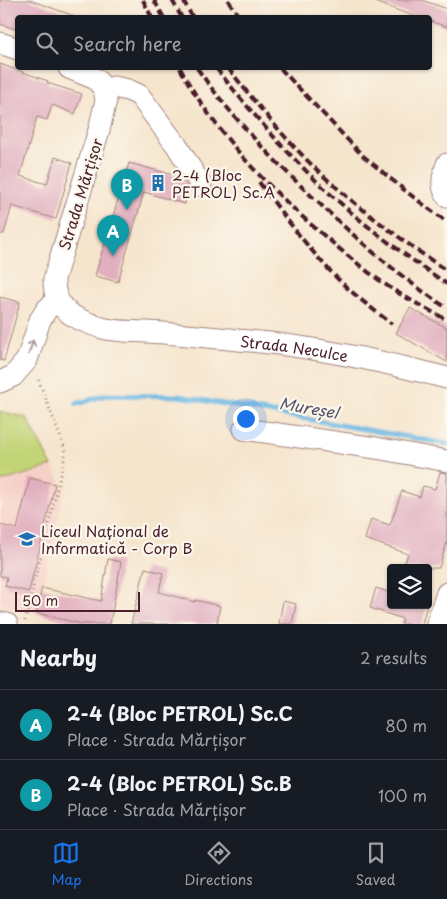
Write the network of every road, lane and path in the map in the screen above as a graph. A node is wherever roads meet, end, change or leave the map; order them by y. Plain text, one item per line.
1 (0, 43) edge
2 (15, 48) edge
3 (74, 70) edge
4 (104, 88) junction
5 (201, 185) dead end
6 (57, 300) junction
7 (29, 354) junction
8 (447, 378) edge
9 (0, 382) edge
10 (244, 429) dead end
11 (447, 461) edge
12 (447, 593) edge
13 (0, 622) edge
14 (8, 624) edge
15 (25, 624) edge
16 (437, 624) edge

1 - 2 street
3 - 4 street
4 - 5 street
4 - 6 street, Strada Mărțișor
7 -> 6 street
6 - 8 street, Strada Neculce
7 - 9 street
7 - 15 path
10 - 11 street
12 - 16 street
13 - 14 street

